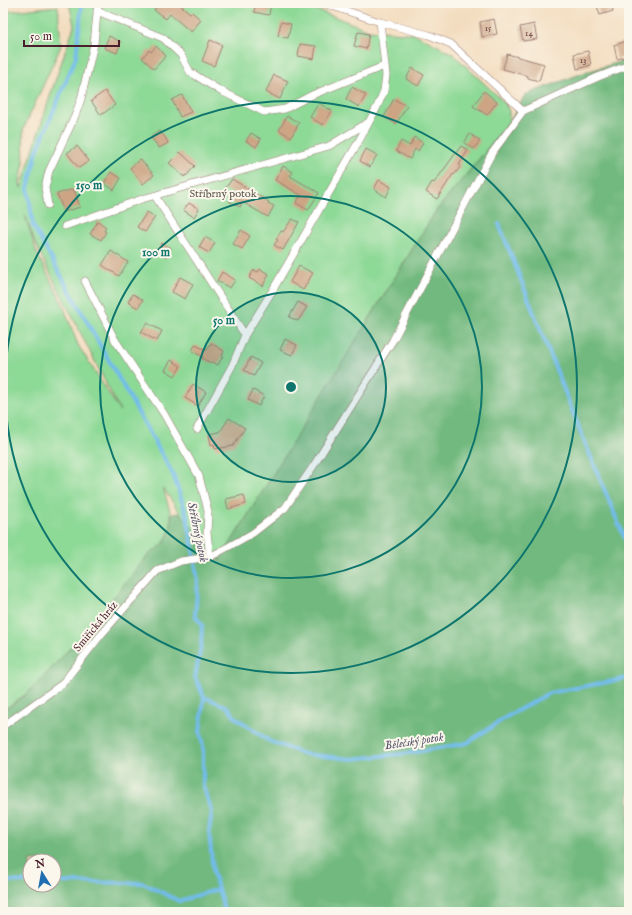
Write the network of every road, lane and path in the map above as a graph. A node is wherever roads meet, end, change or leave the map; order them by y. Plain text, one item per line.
1 (98, 3) edge
2 (324, 3) edge
3 (96, 11) junction
4 (380, 22) junction
5 (629, 65) edge
6 (384, 66) junction
7 (523, 111) junction
8 (369, 122) junction
9 (155, 196) junction
10 (48, 204) dead end
11 (65, 226) dead end
12 (85, 280) dead end
13 (245, 335) junction
14 (197, 429) dead end
15 (210, 557) junction
16 (3, 726) edge

1 - 3 lane
2 - 4 lane
3 - 6 lane
3 - 10 lane
4 - 6 lane
4 - 7 lane
5 - 7 lane
6 - 8 lane
7 - 15 lane
8 - 9 lane
8 - 13 lane
9 - 11 lane
9 - 13 lane
12 - 15 lane
13 - 14 lane
15 - 16 lane, Smiřická hráz

